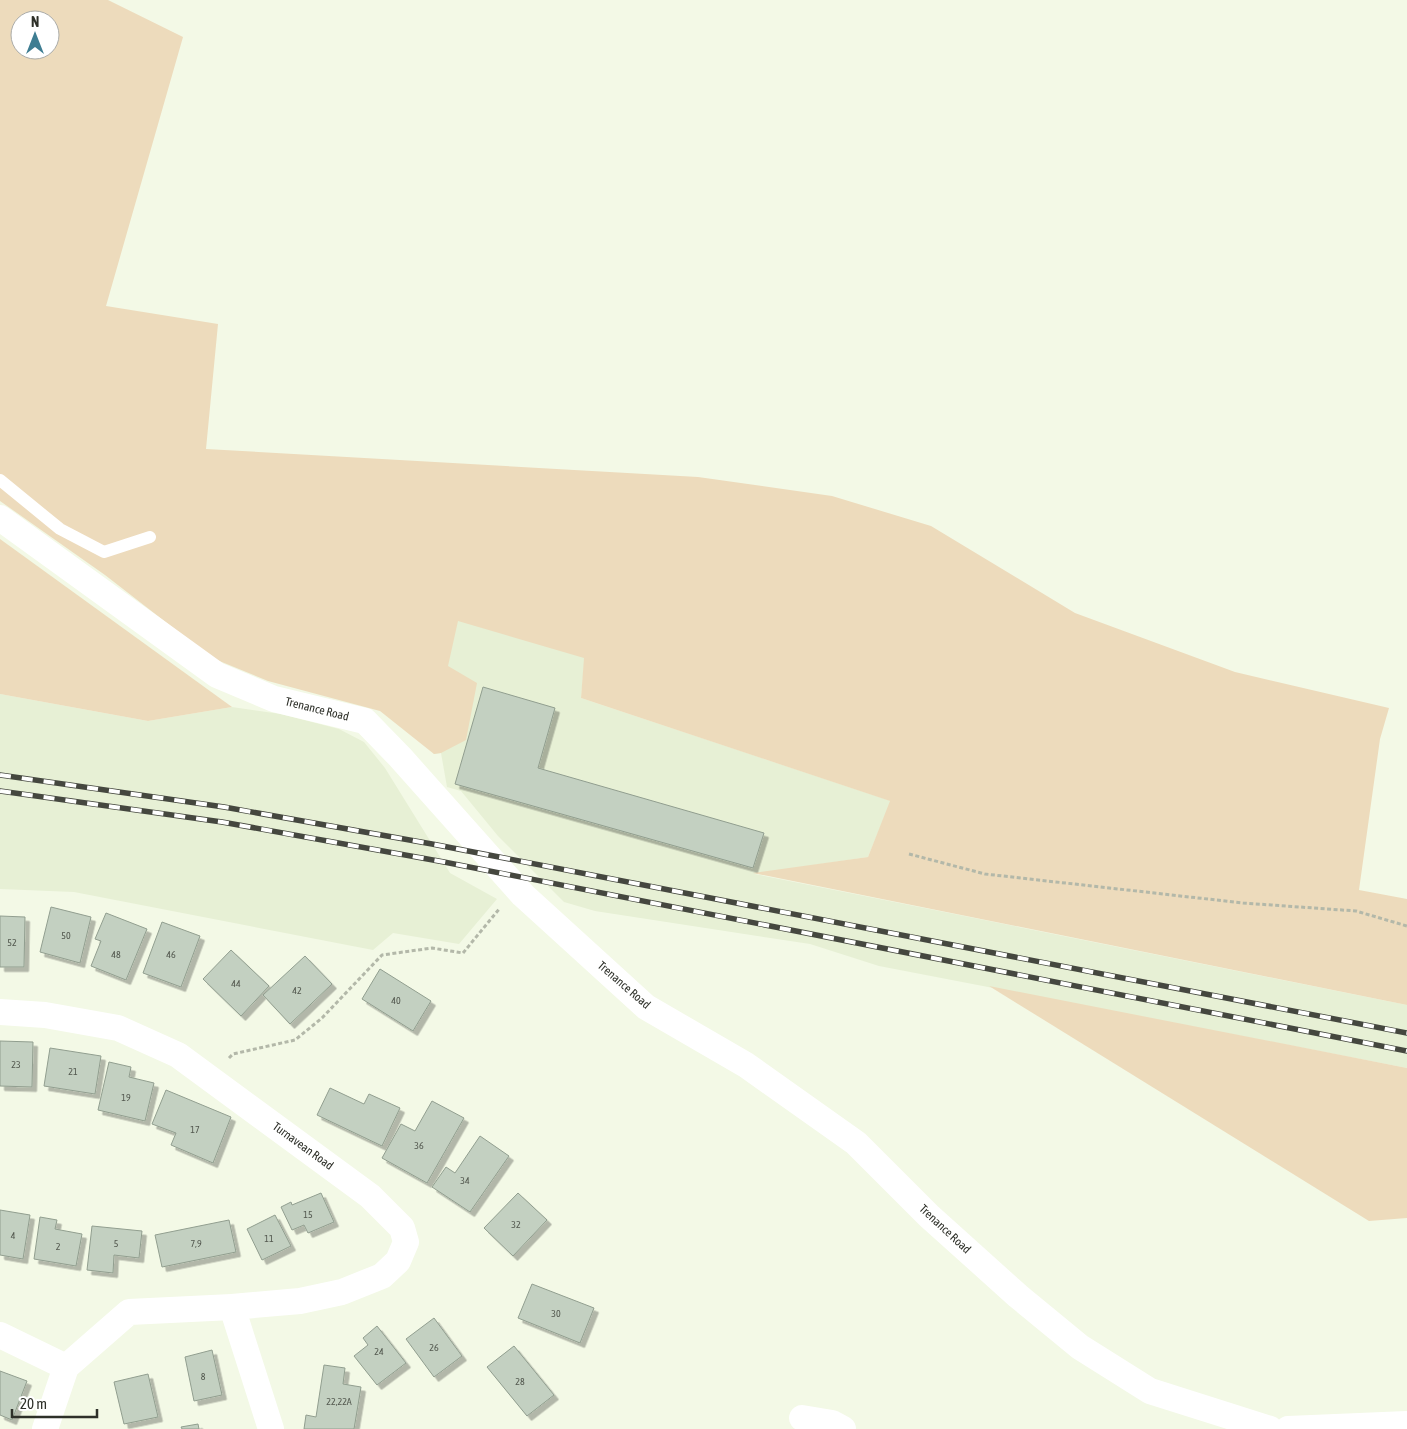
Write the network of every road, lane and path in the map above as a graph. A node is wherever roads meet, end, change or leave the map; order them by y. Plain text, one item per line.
1 (0, 480) edge
2 (0, 518) edge
3 (150, 537) dead end
4 (909, 854) dead end
5 (516, 887) junction
6 (1407, 926) edge
7 (0, 1012) edge
8 (212, 1080) junction
9 (232, 1307) junction
10 (0, 1335) edge
11 (66, 1367) junction
12 (802, 1418) dead end
13 (1407, 1424) edge
14 (45, 1429) edge
15 (271, 1429) edge
16 (843, 1429) edge
17 (1270, 1429) edge
18 (1288, 1429) edge

1 - 3 lane
2 - 5 street, Trenance Road
4 - 6 path
5 - 8 path
5 - 17 street, Trenance Road
7 - 8 street, Turnavean Road
8 - 9 street, Turnavean Road
9 - 11 street, Turnavean Road
9 - 15 street
10 - 11 street
11 - 14 street, Turnavean Road
12 - 16 street
13 - 18 street

